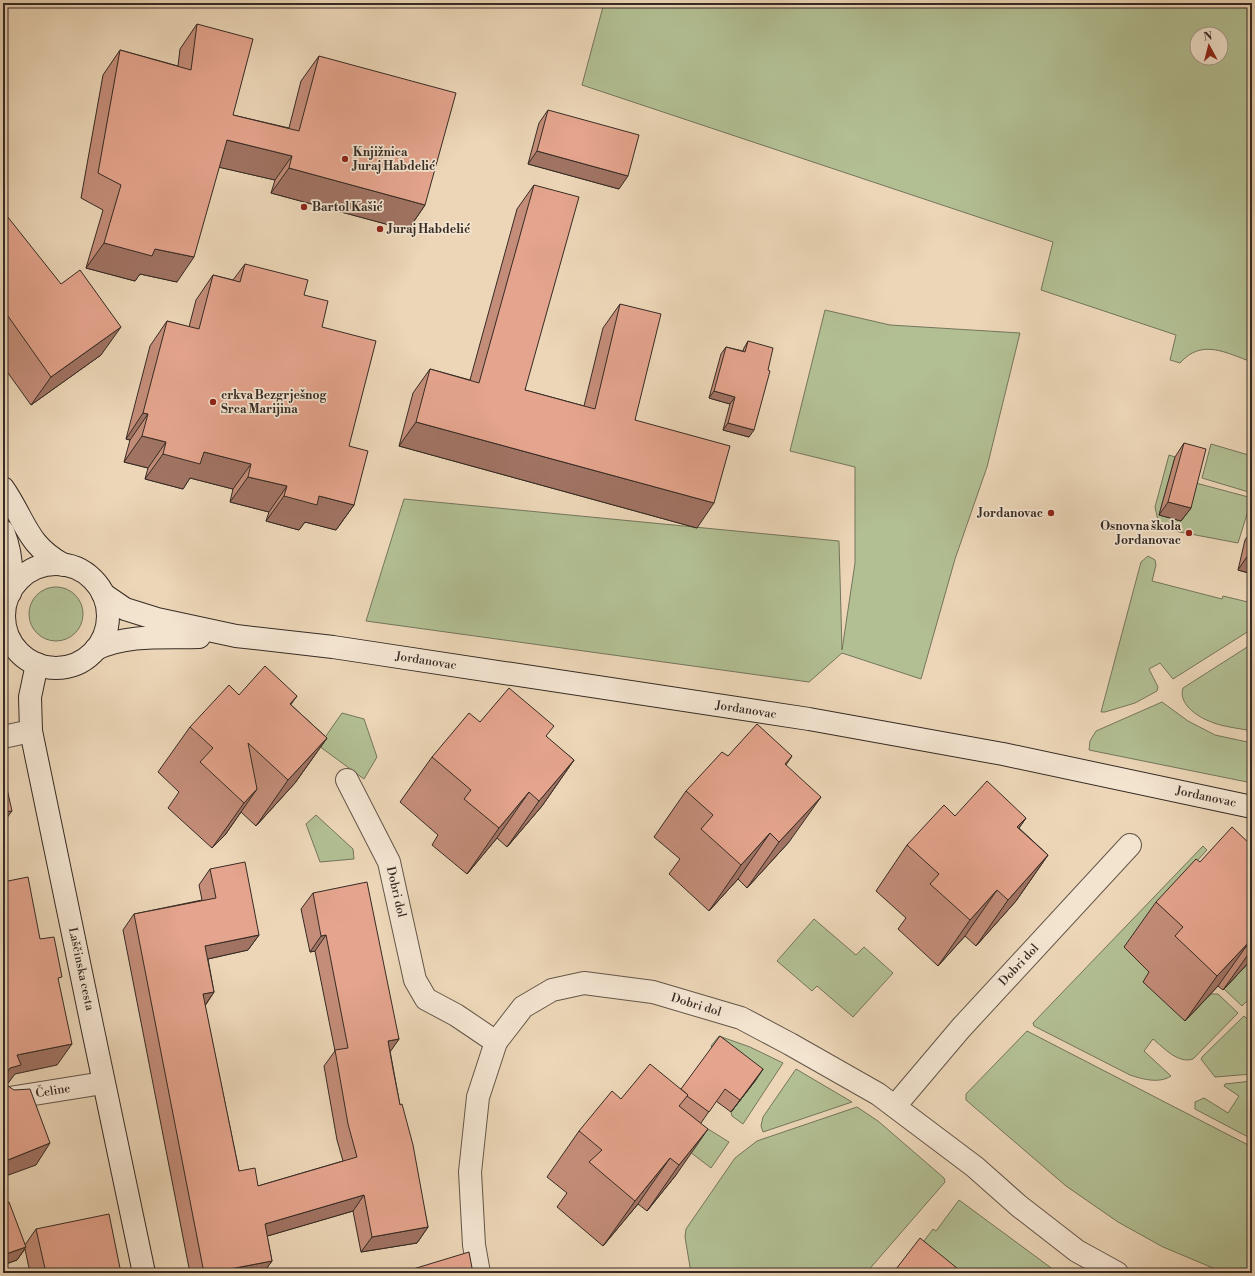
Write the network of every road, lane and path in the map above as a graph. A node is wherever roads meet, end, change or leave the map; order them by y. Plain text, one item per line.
1 (3, 488) edge
2 (3, 531) edge
3 (64, 565) junction
4 (10, 593) junction
5 (103, 594) junction
6 (236, 636) junction
7 (96, 649) junction
8 (37, 664) junction
9 (31, 731) junction
10 (3, 737) edge
11 (347, 780) dead end
12 (1252, 807) edge
13 (1130, 845) dead end
14 (496, 1042) junction
15 (103, 1083) junction
16 (3, 1099) edge
17 (895, 1106) junction
18 (144, 1273) edge
19 (479, 1273) edge
20 (1117, 1273) edge

1 - 3 main road
2 - 4 main road
3 - 4 main road
3 - 5 main road
4 - 8 main road
5 - 6 main road, Jordanovac
5 - 7 main road
6 - 7 main road, Jordanovac
6 - 12 main road, Jordanovac
7 - 8 main road
8 - 9 main road, Laščinska cesta
9 - 10 main road
9 - 15 main road, Laščinska cesta
11 - 14 main road, Dobri dol
13 - 17 main road, Dobri dol
14 - 17 main road, Dobri dol
14 - 19 main road, Dobri dol
15 - 16 main road, Čeline
15 - 18 main road, Laščinska cesta
17 - 20 main road, Dobri dol

